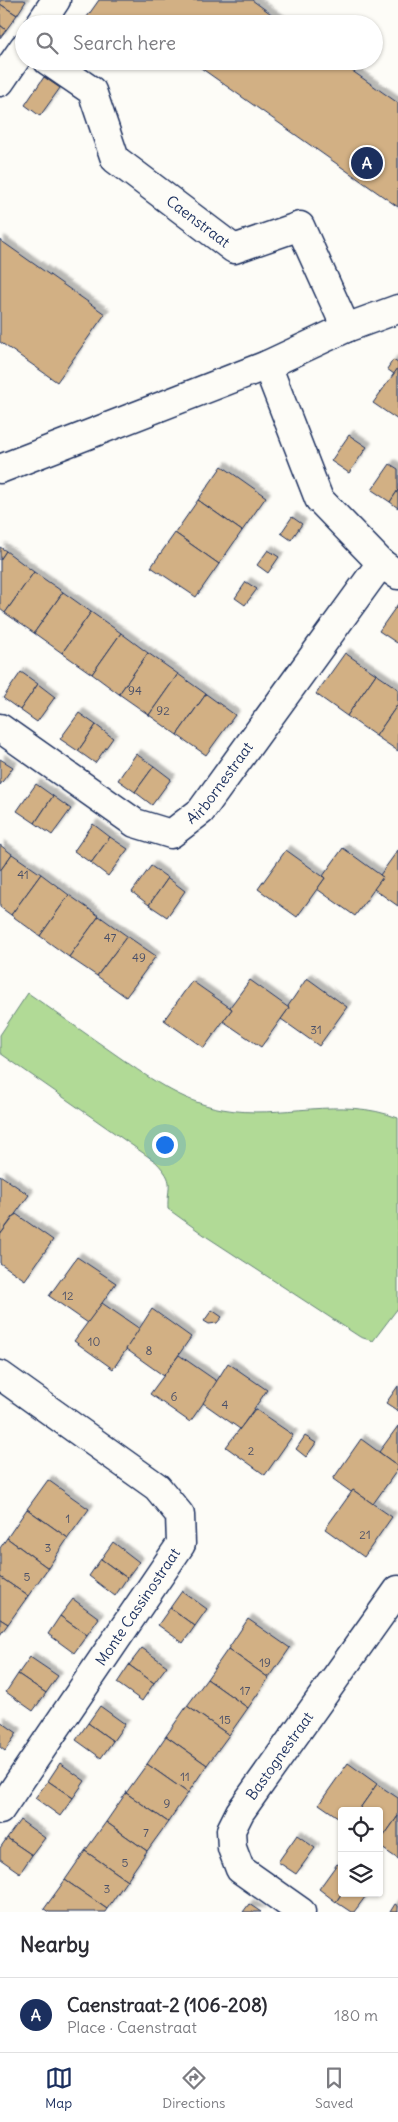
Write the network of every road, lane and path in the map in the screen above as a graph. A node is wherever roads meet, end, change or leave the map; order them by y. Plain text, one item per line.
1 (56, 0) edge
2 (46, 15) edge
3 (15, 60) edge
4 (61, 70) edge
5 (0, 82) edge
6 (398, 309) edge
7 (346, 328) junction
8 (267, 365) junction
9 (0, 469) edge
10 (390, 569) edge
11 (0, 728) edge
12 (0, 1375) edge
13 (398, 1590) edge
14 (0, 1810) edge
15 (301, 1912) edge

1 - 2 street
3 - 5 street
4 - 7 street, Caenstraat
6 - 7 street
7 - 8 street
8 - 9 street
8 - 10 street, Airbornestraat
10 - 11 street, Airbornestraat
12 - 14 street, Monte Cassinostraat
13 - 15 street, Bastognestraat

